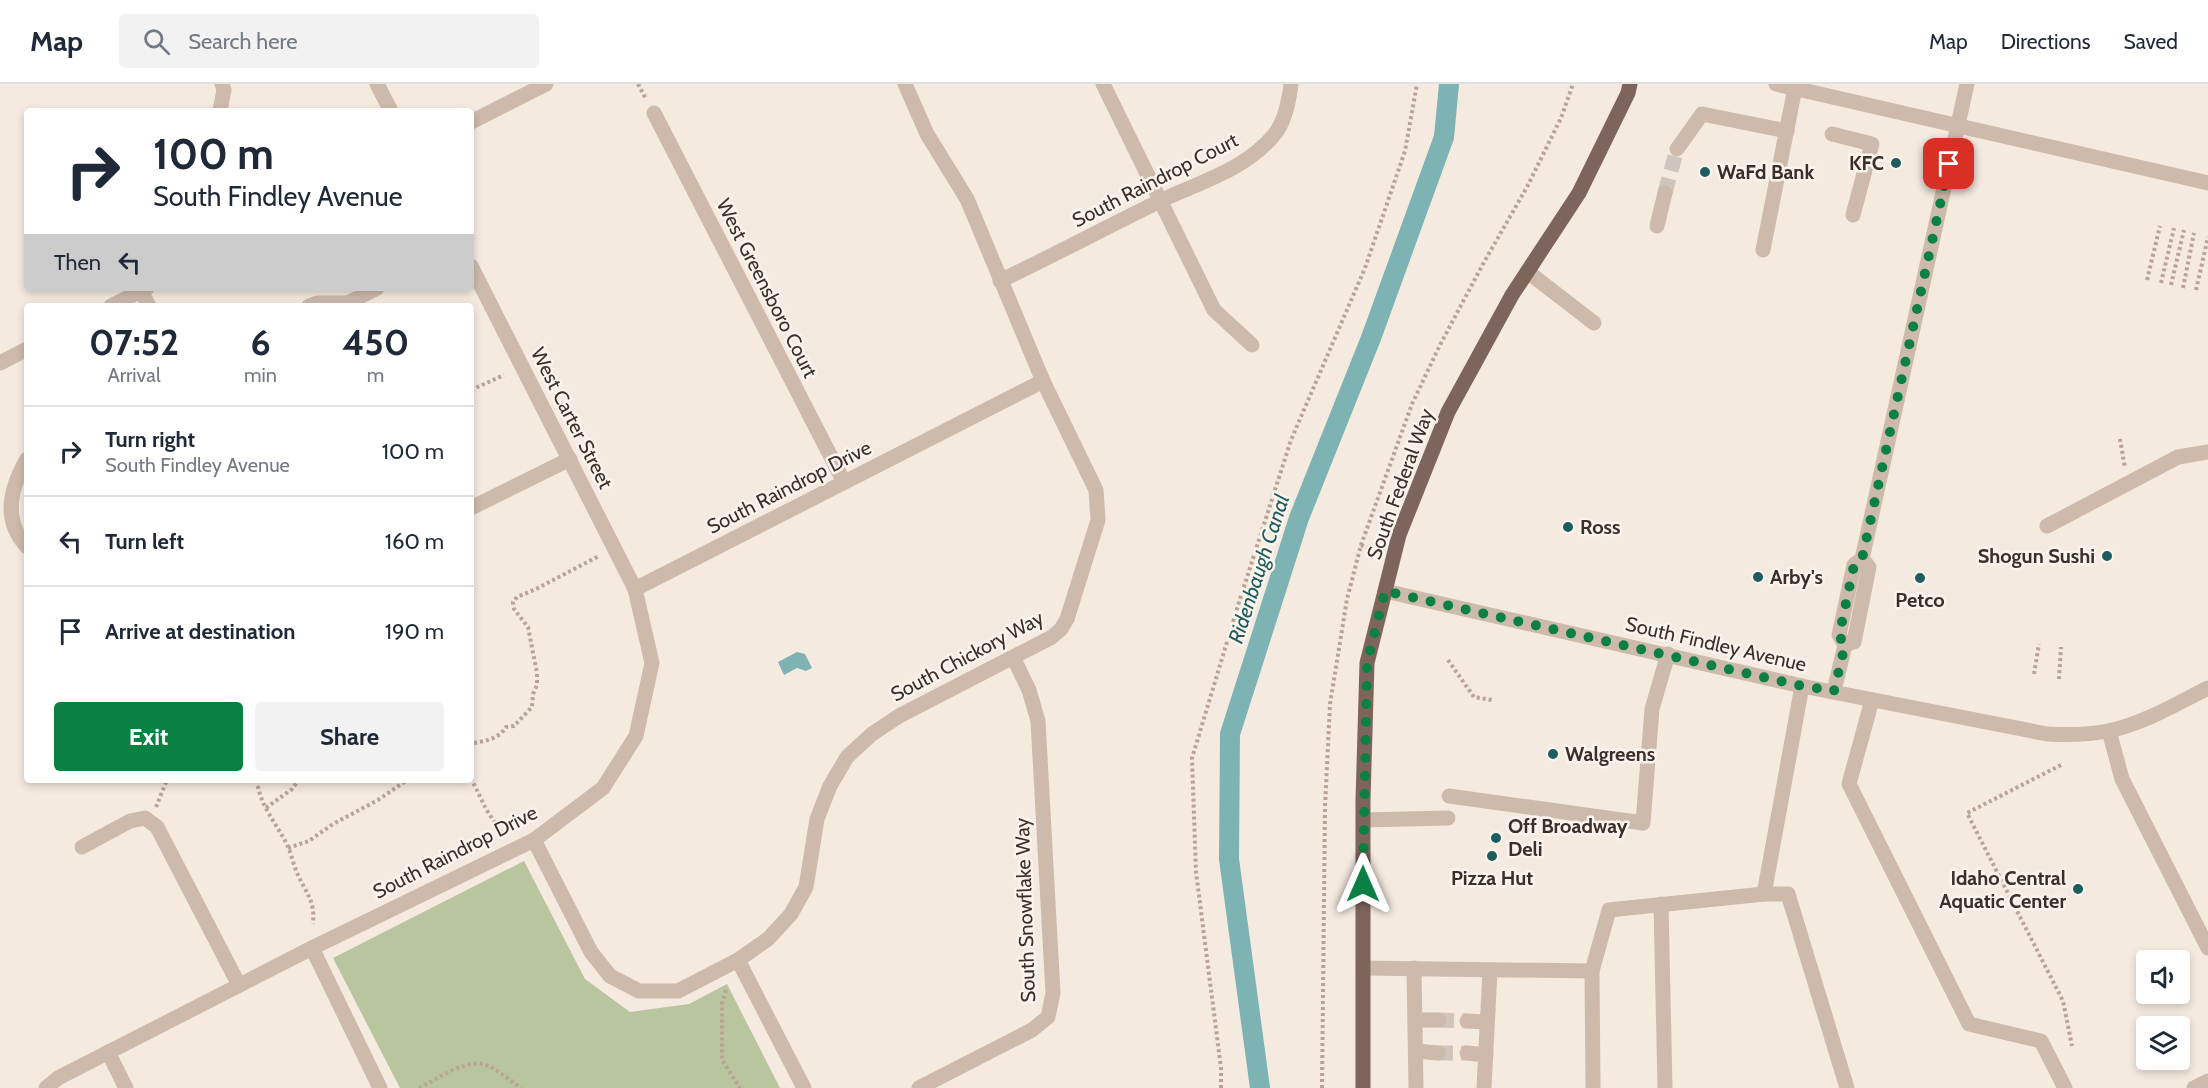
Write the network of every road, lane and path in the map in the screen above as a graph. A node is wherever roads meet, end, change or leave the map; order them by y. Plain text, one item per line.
1 (222, 84) edge
2 (377, 84) edge
3 (546, 84) edge
4 (905, 84) edge
5 (1103, 84) edge
6 (1291, 84) edge
7 (1417, 84) edge
8 (1630, 84) edge
9 (1776, 84) edge
10 (1967, 84) edge
11 (1795, 88) junction
12 (221, 108) edge
13 (389, 108) edge
14 (654, 113) dead end
15 (474, 120) edge
16 (1957, 126) junction
17 (1787, 131) junction
18 (1832, 134) dead end
19 (1677, 149) tunnel mouth
20 (2208, 183) edge
21 (1665, 193) tunnel mouth
22 (1161, 201) junction
23 (1853, 215) dead end
24 (2160, 225) dead end
25 (1657, 226) dead end
26 (2174, 228) dead end
27 (2184, 230) dead end
28 (2194, 233) dead end
29 (2208, 237) edge
30 (1762, 250) dead end
31 (474, 272) edge
32 (1528, 272) junction
33 (2147, 280) dead end
34 (1000, 281) junction
35 (2161, 283) dead end
36 (2171, 285) dead end
37 (2183, 288) dead end
38 (142, 291) edge
39 (371, 291) edge
40 (2196, 291) dead end
41 (119, 303) edge
42 (317, 303) edge
43 (348, 303) edge
44 (348, 303) edge
45 (1594, 322) dead end
46 (1252, 345) dead end
47 (24, 351) edge
48 (0, 363) edge
49 (504, 375) dead end
50 (1043, 381) junction
51 (474, 389) edge
52 (2120, 439) dead end
53 (2208, 452) edge
54 (570, 459) junction
55 (24, 465) edge
56 (2126, 471) dead end
57 (844, 482) junction
58 (474, 507) edge
59 (2046, 526) dead end
60 (24, 542) edge
61 (1361, 545) dead end
62 (1370, 549) dead end
63 (598, 556) dead end
64 (635, 589) junction
65 (1385, 591) junction
66 (2039, 644) dead end
67 (2061, 647) dead end
68 (1668, 654) junction
69 (1014, 658) junction
70 (1448, 660) dead end
71 (2034, 674) dead end
72 (2059, 679) dead end
73 (1802, 686) junction
74 (2208, 688) edge
75 (1834, 691) junction
76 (1492, 700) dead end
77 (1872, 700) junction
78 (2109, 731) junction
79 (474, 743) edge
80 (2061, 765) dead end
81 (166, 783) edge
82 (258, 783) edge
83 (297, 783) edge
84 (403, 783) edge
85 (473, 783) edge
86 (1449, 796) dead end
87 (155, 808) dead end
88 (266, 808) junction
89 (1448, 818) dead end
90 (1363, 820) junction
91 (504, 836) dead end
92 (534, 840) junction
93 (82, 847) dead end
94 (288, 848) junction
95 (1764, 894) junction
96 (1661, 904) junction
97 (313, 924) dead end
98 (312, 948) junction
99 (2208, 948) edge
100 (738, 960) junction
101 (1363, 968) junction
102 (1414, 968) junction
103 (1490, 971) junction
104 (1592, 971) junction
105 (239, 985) junction
106 (726, 990) dead end
107 (1415, 1020) junction
108 (1439, 1020) tunnel mouth
109 (1467, 1021) tunnel mouth
110 (1487, 1022) junction
111 (2072, 1046) dead end
112 (1416, 1051) junction
113 (108, 1052) junction
114 (1438, 1053) tunnel mouth
115 (1467, 1053) tunnel mouth
116 (1486, 1055) junction
117 (2208, 1081) edge
118 (46, 1088) edge
119 (126, 1088) edge
120 (380, 1088) edge
121 (420, 1088) edge
122 (520, 1088) edge
123 (740, 1088) edge
124 (804, 1088) edge
125 (919, 1088) edge
126 (1221, 1088) edge
127 (1363, 1088) edge
128 (1416, 1088) edge
129 (1484, 1088) edge
130 (1593, 1088) edge
131 (1665, 1088) edge
132 (1847, 1088) edge
133 (2065, 1088) edge
134 (2194, 1088) edge

1 - 12 street
2 - 13 street
3 - 15 street
4 - 34 street, South Chickory Way
5 - 22 street
6 - 22 street, South Raindrop Court
7 - 126 path
8 - 32 main road, South Federal Way
9 - 11 street
10 - 16 street
11 - 16 street
11 - 17 street
14 - 57 street, West Greensboro Court
16 - 20 street
16 - 75 street
17 - 19 street
17 - 30 street
18 - 23 street
21 - 25 street
22 - 34 street, South Raindrop Court
22 - 46 street
24 - 33 path
26 - 35 path
27 - 36 path
28 - 37 path
29 - 40 path
31 - 54 street, West Carter Street
32 - 45 street
32 - 65 main road, South Federal Way
34 - 50 street, South Chickory Way
38 - 41 street
39 - 44 street
42 - 43 street
47 - 48 street
49 - 51 path
50 - 57 street, South Raindrop Drive
50 - 69 street, South Chickory Way
52 - 56 path
53 - 59 street
54 - 58 street
54 - 64 street, West Carter Street
55 - 60 street
57 - 64 street, South Raindrop Drive
61 - 62 path
63 - 79 path
64 - 92 street, South Raindrop Drive
65 - 68 street, South Findley Avenue
65 - 90 main road, South Federal Way
66 - 71 path
67 - 72 path
68 - 73 street, South Findley Avenue
68 - 86 street
69 - 100 street, South Chickory Way
69 - 125 street, South Snowflake Way
70 - 76 path
73 - 75 street, South Findley Avenue
73 - 95 street
74 - 78 street, South Findley Avenue
75 - 77 street, South Findley Avenue
77 - 78 street, South Findley Avenue
77 - 133 street
78 - 99 street
80 - 111 path
81 - 87 path
82 - 88 path
83 - 88 path
84 - 94 path
85 - 91 path
88 - 94 path
89 - 90 street
90 - 101 main road, South Federal Way
92 - 98 street, South Raindrop Drive
92 - 100 street, South Chickory Way
93 - 105 street
94 - 97 path
95 - 96 street
95 - 132 street
96 - 104 street
96 - 131 street
98 - 105 street, South Raindrop Drive
98 - 120 street
100 - 124 street
101 - 102 street
101 - 127 main road, South Federal Way
102 - 103 street
102 - 107 street
103 - 104 street
103 - 110 street
104 - 130 street
105 - 113 street, South Raindrop Drive
106 - 123 path
107 - 108 street
107 - 112 street
109 - 110 street
110 - 116 street
112 - 114 street
112 - 128 street
113 - 118 street, South Raindrop Drive
113 - 119 street
115 - 116 street
116 - 129 street
117 - 134 street
121 - 122 path

